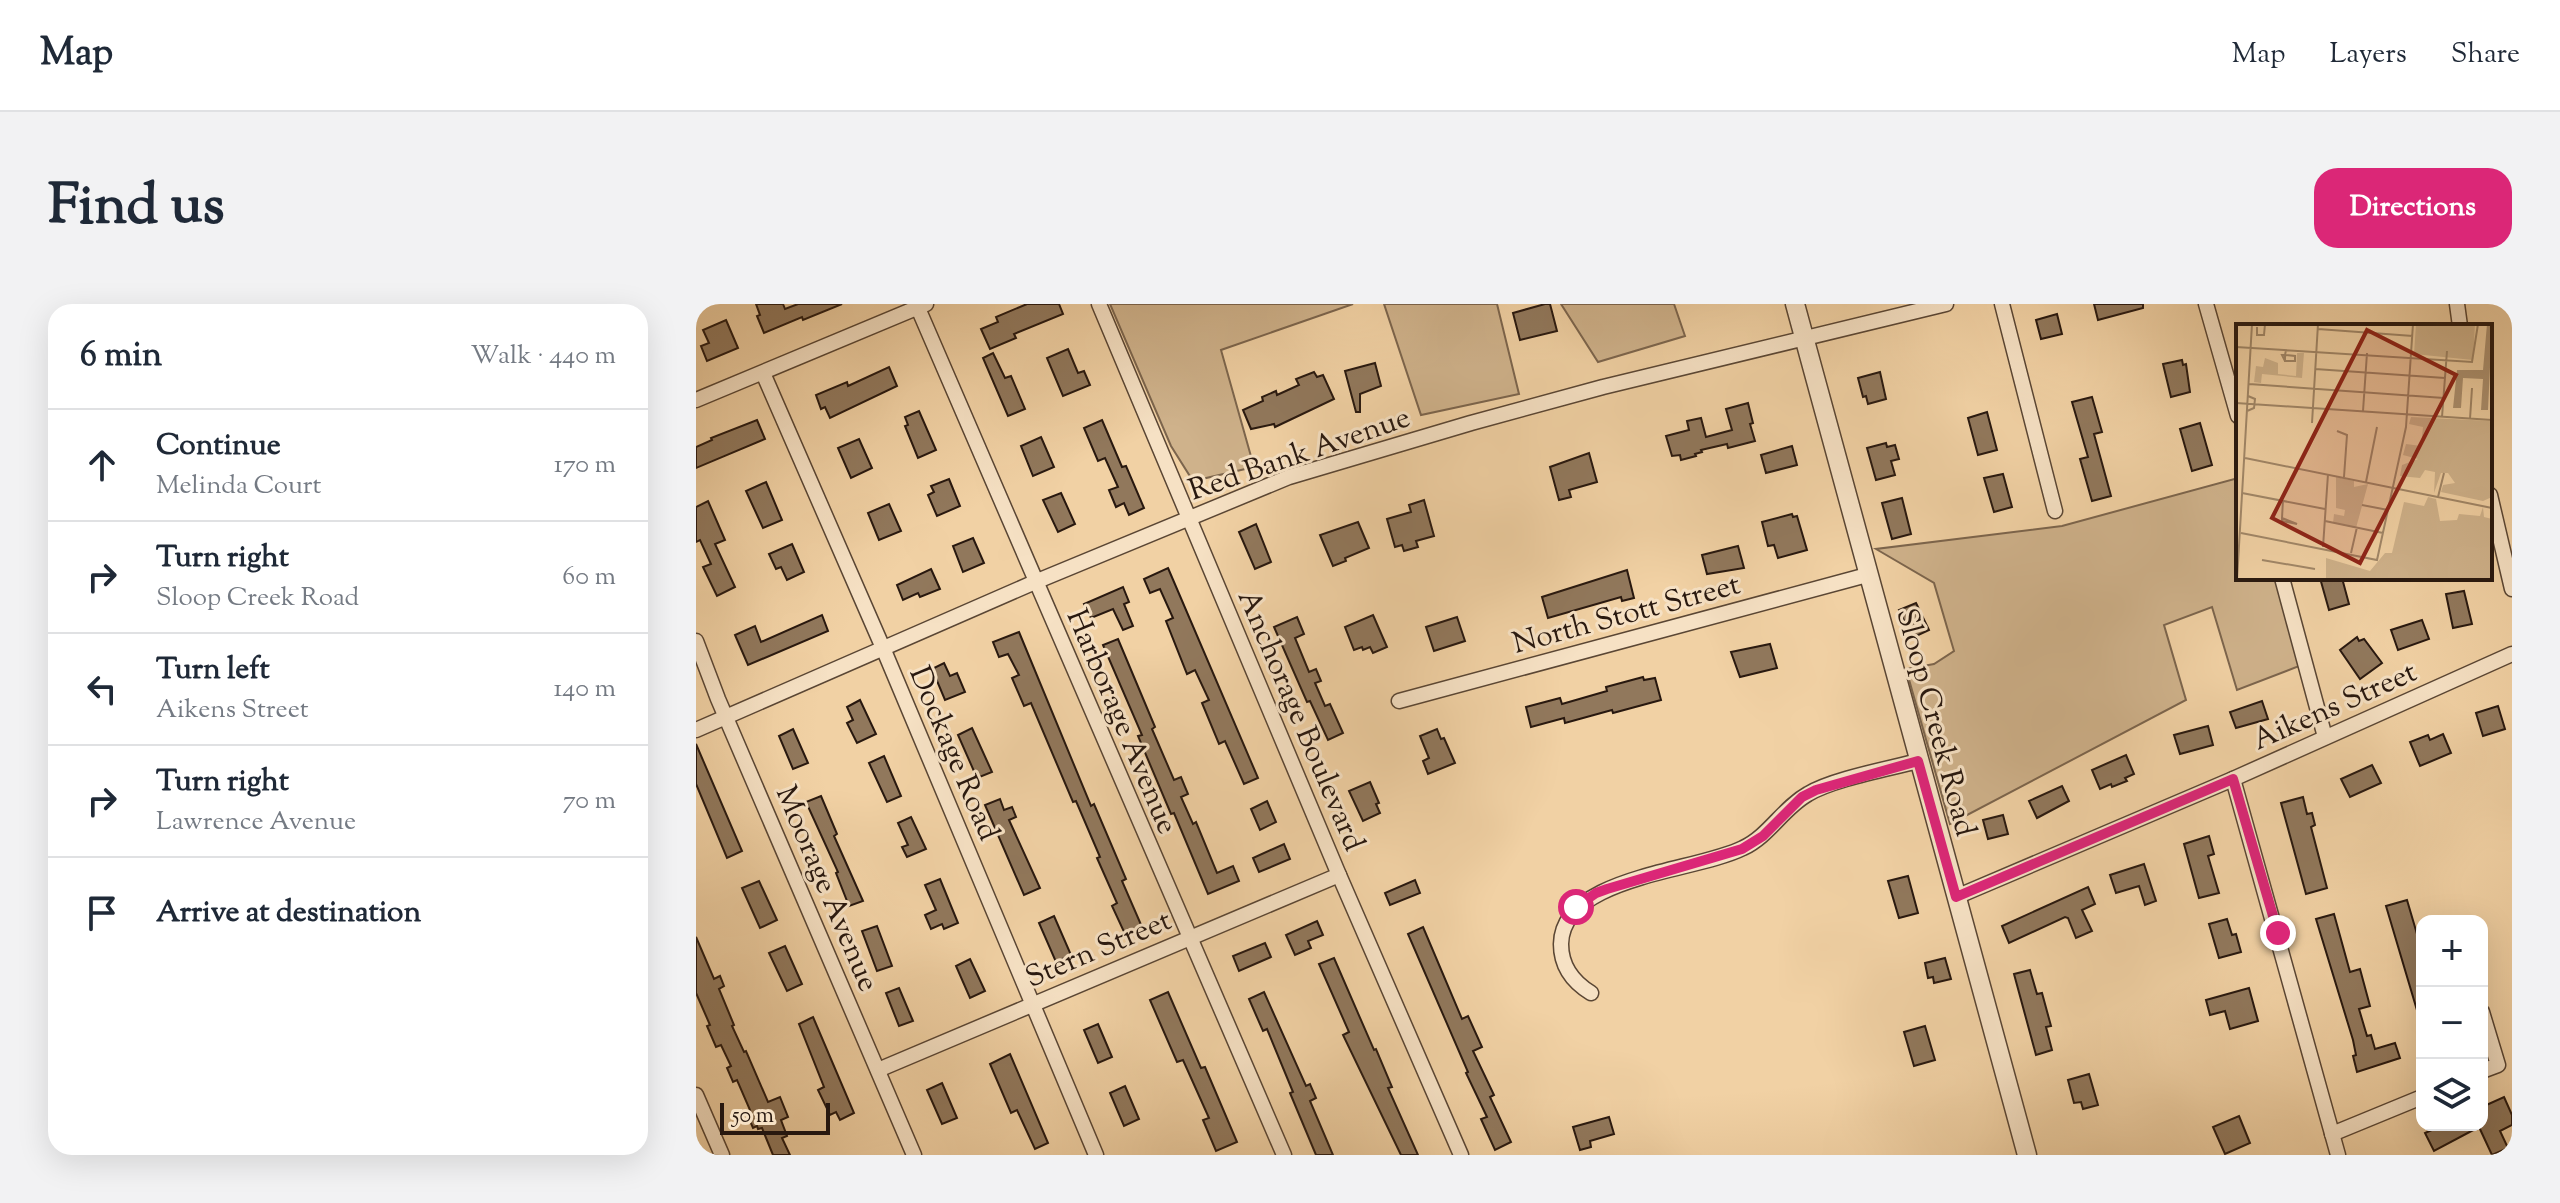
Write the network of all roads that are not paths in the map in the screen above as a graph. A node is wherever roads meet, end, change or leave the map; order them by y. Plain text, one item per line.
1 (1099, 304) edge
2 (1795, 304) edge
3 (1946, 304) edge
4 (2002, 304) edge
5 (2206, 304) edge
6 (2457, 304) edge
7 (922, 306) edge
8 (2460, 324) edge
9 (1804, 338) junction
10 (763, 373) junction
11 (696, 400) edge
12 (2236, 409) edge
13 (2492, 504) edge
14 (2055, 511) dead end
15 (1188, 518) junction
16 (1867, 575) junction
17 (2283, 580) edge
18 (1035, 582) junction
19 (2512, 589) edge
20 (696, 641) edge
21 (883, 648) junction
22 (2512, 654) edge
23 (1399, 701) dead end
24 (726, 717) junction
25 (696, 730) edge
26 (2325, 737) junction
27 (1918, 761) junction
28 (2233, 779) junction
29 (1339, 875) junction
30 (1956, 897) junction
31 (1188, 938) junction
32 (1591, 993) dead end
33 (1032, 1005) junction
34 (2488, 1032) edge
35 (2488, 1069) edge
36 (878, 1070) junction
37 (696, 1095) edge
38 (2416, 1099) edge
39 (2332, 1134) junction
40 (722, 1155) edge
41 (914, 1155) edge
42 (1096, 1155) edge
43 (1284, 1155) edge
44 (1461, 1155) edge
45 (2027, 1155) edge
46 (2338, 1155) edge

1 - 15 street, Anchorage Boulevard
2 - 9 street, Sloop Creek Road
3 - 9 street, Red Bank Avenue
4 - 14 street
5 - 12 street
6 - 8 street
7 - 10 street
7 - 18 street, Harborage Avenue
9 - 15 street, Red Bank Avenue
9 - 16 street, Sloop Creek Road
10 - 11 street
10 - 21 street, Dockage Road
13 - 19 street
15 - 18 street, Red Bank Avenue
15 - 29 street, Anchorage Boulevard
16 - 23 street, North Stott Street
16 - 27 street, Sloop Creek Road
17 - 26 street
18 - 21 street, Red Bank Avenue
18 - 31 street, Harborage Avenue
20 - 24 street, Moorage Avenue
21 - 24 street, Red Bank Avenue
21 - 33 street, Dockage Road
22 - 26 street, Aikens Street
24 - 25 street, Red Bank Avenue
24 - 36 street, Moorage Avenue
26 - 28 street, Aikens Street
27 - 30 street, Sloop Creek Road
27 - 32 street
28 - 30 street, Aikens Street
28 - 39 street
29 - 31 street, Stern Street
29 - 44 street, Anchorage Boulevard
30 - 45 street, Sloop Creek Road
31 - 33 street, Stern Street
31 - 43 street, Harborage Avenue
33 - 36 street, Stern Street
33 - 42 street, Dockage Road
34 - 35 street
36 - 41 street, Moorage Avenue
37 - 40 street
38 - 39 street
39 - 46 street

